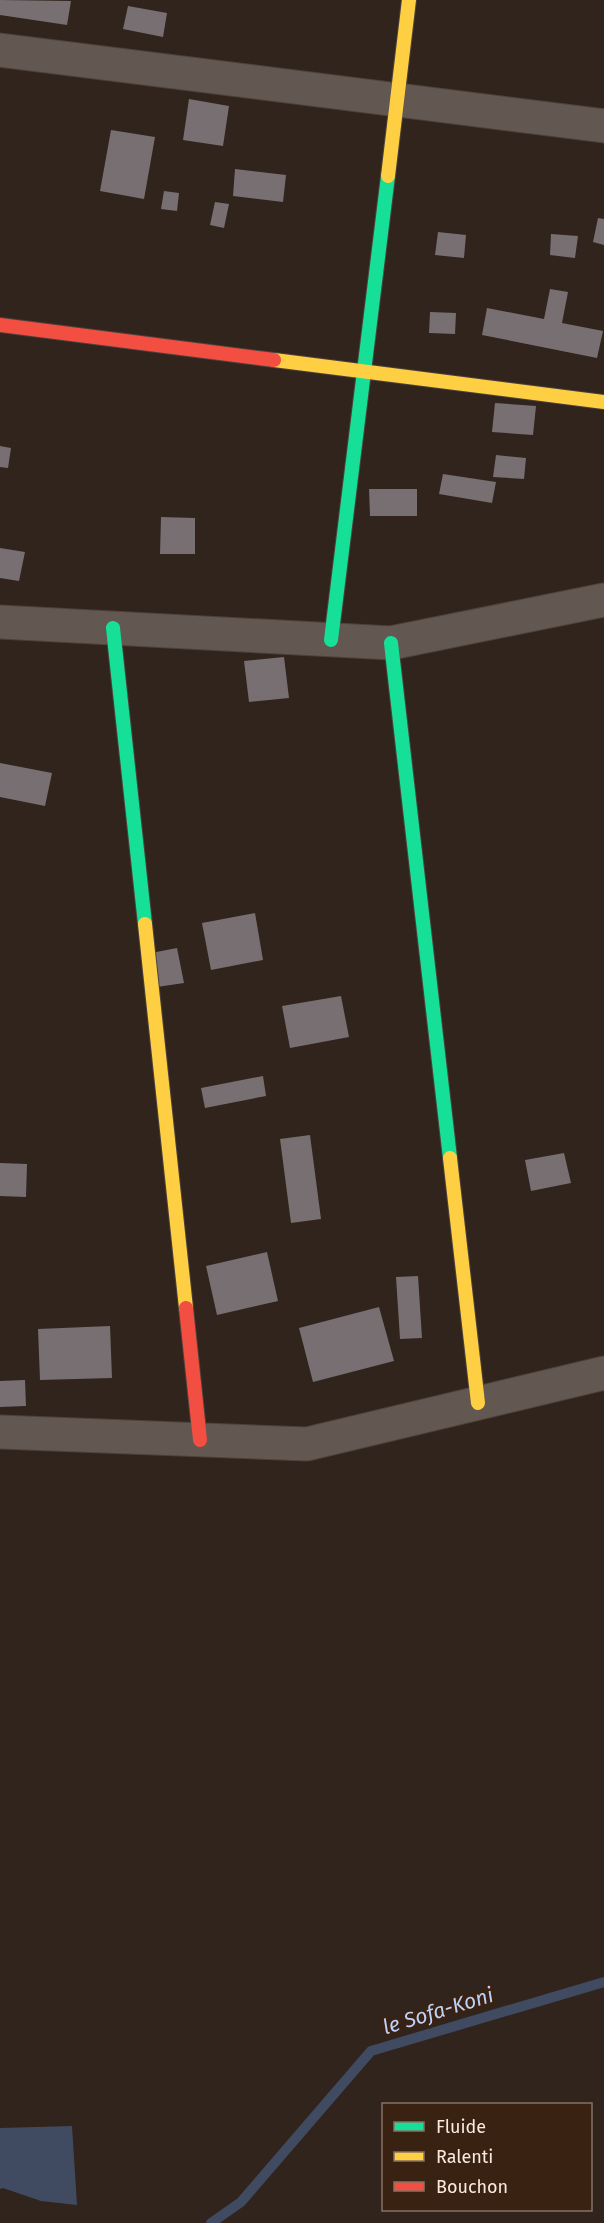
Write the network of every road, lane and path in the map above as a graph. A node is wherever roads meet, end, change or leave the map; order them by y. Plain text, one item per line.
1 (410, 0) edge
2 (0, 50) edge
3 (397, 99) junction
4 (604, 126) edge
5 (0, 325) edge
6 (363, 371) junction
7 (604, 402) edge
8 (604, 600) edge
9 (0, 622) edge
10 (113, 628) junction
11 (331, 640) junction
12 (390, 643) junction
13 (604, 1372) edge
14 (478, 1403) junction
15 (0, 1432) edge
16 (200, 1440) junction

1 - 3 street
2 - 3 street
3 - 4 street
3 - 6 street
5 - 6 street
6 - 7 street
6 - 11 street
8 - 12 street
9 - 10 street
10 - 11 street
10 - 16 street
11 - 12 street
12 - 14 street
13 - 14 street
14 - 16 street
15 - 16 street

